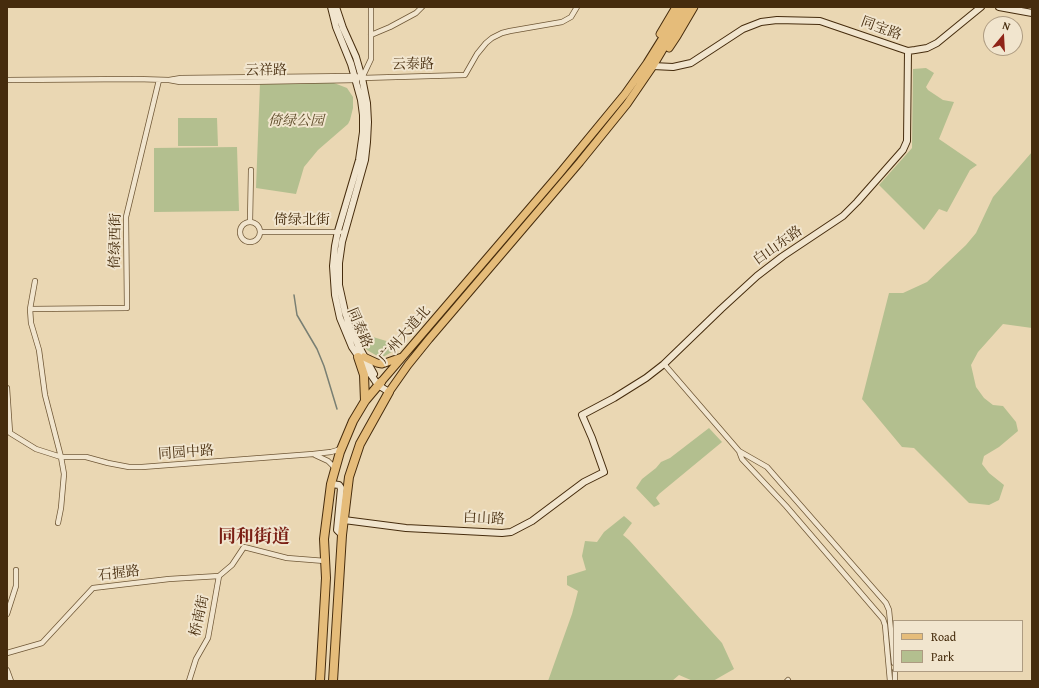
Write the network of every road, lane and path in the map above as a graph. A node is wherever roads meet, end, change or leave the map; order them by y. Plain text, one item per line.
1 (331, 7) edge
2 (336, 7) edge
3 (371, 7) edge
4 (422, 7) edge
5 (577, 7) edge
6 (676, 7) edge
7 (682, 7) edge
8 (688, 7) edge
9 (694, 7) edge
10 (981, 7) edge
11 (999, 7) edge
12 (1032, 13) edge
13 (371, 35) junction
14 (660, 48) junction
15 (908, 51) junction
16 (650, 65) junction
17 (355, 78) junction
18 (362, 78) junction
19 (7, 80) edge
20 (159, 80) junction
21 (251, 170) dead end
22 (250, 222) junction
23 (260, 232) junction
24 (341, 232) junction
25 (35, 281) dead end
26 (30, 309) junction
27 (438, 316) junction
28 (444, 321) junction
29 (404, 356) junction
30 (361, 357) junction
31 (664, 364) junction
32 (379, 383) junction
33 (7, 388) edge
34 (389, 392) junction
35 (365, 401) junction
36 (341, 449) junction
37 (739, 451) junction
38 (313, 454) junction
39 (61, 457) junction
40 (335, 468) junction
41 (604, 472) joint
42 (331, 484) junction
43 (344, 520) junction
44 (58, 523) dead end
45 (342, 535) junction
46 (325, 561) junction
47 (16, 570) dead end
48 (219, 576) junction
49 (7, 614) edge
50 (893, 652) edge
51 (7, 653) edge
52 (7, 670) edge
53 (11, 681) edge
54 (189, 681) edge
55 (320, 681) edge
56 (333, 681) edge
57 (890, 681) edge

1 - 17 street, 同泰路
2 - 18 street, 同泰路
3 - 13 street
4 - 13 street
5 - 18 street, 云泰路
6 - 16 main road
7 - 14 main road
8 - 14 main road
9 - 16 main road
10 - 15 street, 同宝路
11 - 12 street
13 - 18 street
14 - 16 main road
15 - 16 street, 同宝路
15 - 31 street, 白山东路
16 - 27 main road, 广州大道北
16 - 28 main road, 广州大道北
17 - 18 street, 云泰路
17 - 20 street, 云祥路
17 - 24 street, 同泰路
18 - 24 street, 同泰路
19 - 20 street, 云祥路
20 - 26 street, 倚绿西街
21 - 22 street
22 - 23 street
22 - 23 street
23 - 24 street, 倚绿北街
24 - 30 street, 同泰路
25 - 26 street
26 - 39 street
27 - 28 main road
27 - 29 main road, 广州大道北
28 - 34 main road, 广州大道北
29 - 30 main road
29 - 32 main road, 广州大道北
30 - 32 street, 同泰路
30 - 35 highway
31 - 37 street
31 - 41 street, 白山东路
32 - 34 street, 同泰路
32 - 35 highway, 广州大道北
33 - 39 street, 同园中路
34 - 43 highway, 广州大道北
35 - 36 highway, 广州大道北
36 - 38 street, 同园中路
36 - 40 highway, 广州大道北
37 - 50 street
37 - 57 street
38 - 39 street, 同园中路
38 - 40 street
39 - 44 street
40 - 42 highway, 广州大道北
41 - 43 street, 白山路
42 - 45 street
42 - 46 highway, 广州大道北
43 - 45 highway, 广州大道北
45 - 56 highway, 广州大道北
46 - 48 street
46 - 55 highway, 广州大道北
47 - 49 street
48 - 51 street, 石握路
48 - 54 street, 桥南街
52 - 53 street

